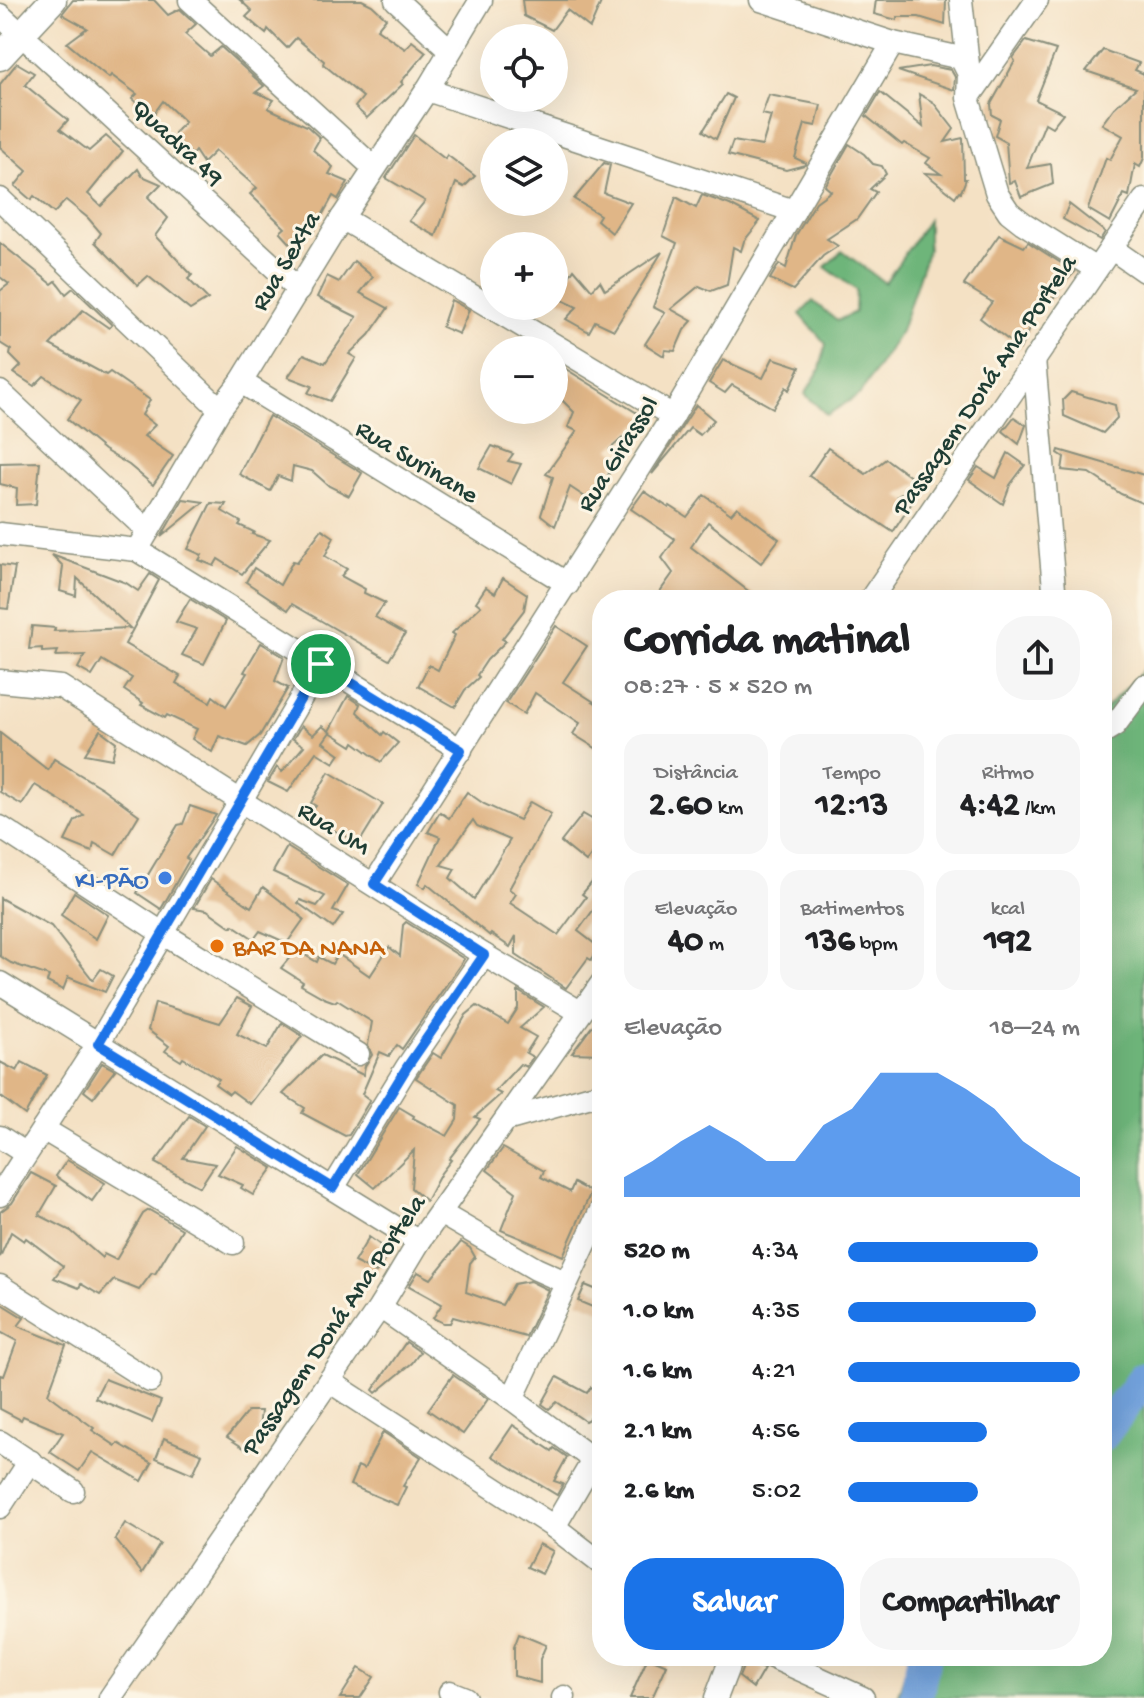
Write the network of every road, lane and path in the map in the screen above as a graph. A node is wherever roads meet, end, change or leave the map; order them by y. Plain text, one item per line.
1 (53, 0) edge
2 (190, 0) edge
3 (396, 0) edge
4 (481, 0) edge
5 (761, 0) edge
6 (961, 0) edge
7 (1037, 0) edge
8 (0, 15) edge
9 (21, 34) junction
10 (893, 43) junction
11 (450, 50) junction
12 (0, 57) edge
13 (969, 74) junction
14 (427, 90) junction
15 (968, 98) junction
16 (374, 168) junction
17 (0, 199) edge
18 (1144, 200) edge
19 (794, 211) junction
20 (342, 218) junction
21 (1111, 248) junction
22 (1096, 269) junction
23 (1144, 271) edge
24 (299, 290) junction
25 (1034, 359) junction
26 (241, 382) junction
27 (1, 394) edge
28 (220, 409) junction
29 (673, 416) junction
30 (0, 534) edge
31 (142, 540) junction
32 (568, 584) junction
33 (877, 590) edge
34 (1054, 590) edge
35 (321, 664) junction
36 (0, 681) edge
37 (1144, 686) edge
38 (1112, 727) edge
39 (461, 750) junction
40 (241, 801) junction
41 (0, 827) edge
42 (374, 884) junction
43 (162, 933) junction
44 (484, 955) junction
45 (0, 983) edge
46 (592, 996) edge
47 (580, 1012) junction
48 (98, 1044) junction
49 (358, 1054) dead end
50 (592, 1096) edge
51 (506, 1120) junction
52 (43, 1129) junction
53 (0, 1137) edge
54 (25, 1153) junction
55 (333, 1188) junction
56 (0, 1195) edge
57 (440, 1213) junction
58 (592, 1228) edge
59 (419, 1242) junction
60 (233, 1243) dead end
61 (565, 1282) junction
62 (0, 1286) edge
63 (380, 1307) junction
64 (150, 1381) dead end
65 (329, 1381) junction
66 (512, 1399) junction
67 (0, 1442) edge
68 (30, 1461) junction
69 (73, 1491) dead end
70 (0, 1507) edge
71 (554, 1527) junction
72 (592, 1556) edge
73 (728, 1666) edge
74 (792, 1666) edge
75 (110, 1698) edge
76 (716, 1698) edge
77 (863, 1698) edge

1 - 9 street
2 - 16 street
3 - 11 street
4 - 11 street, Rua Sexta
5 - 10 street
6 - 13 street
7 - 15 street
8 - 9 street, Quadra 49
9 - 12 street
9 - 24 street, Quadra 49
10 - 13 street
10 - 19 street, Rua Girassol
11 - 14 street, Rua Sexta
13 - 15 street
14 - 16 street, Rua Sexta
14 - 19 street
15 - 22 street
16 - 20 street, Rua Sexta
17 - 28 street
18 - 21 street, Passagem Doná Ana Portela
19 - 29 street, Rua Girassol
20 - 24 street, Rua Sexta
20 - 29 street
21 - 22 street, Passagem Doná Ana Portela
21 - 23 street
22 - 25 street, Passagem Doná Ana Portela
24 - 26 street, Rua Sexta
25 - 33 street, Passagem Doná Ana Portela
25 - 34 street
26 - 28 street, Rua Sexta
26 - 32 street, Rua Surinane
27 - 31 street
28 - 31 street, Rua Sexta
29 - 32 street, Rua Girassol
30 - 31 street
31 - 35 street
32 - 39 street, Rua Girassol
35 - 39 street
35 - 40 street
36 - 40 street, Rua UM
37 - 38 street
39 - 42 street, Rua Girassol
40 - 42 street, Rua UM
40 - 43 street
41 - 43 street
42 - 44 street, Rua UM
43 - 48 street
43 - 49 street
44 - 47 street, Rua UM
44 - 55 street
45 - 48 street
46 - 47 street, Passagem Doná Ana Portela
47 - 51 street, Passagem Doná Ana Portela
48 - 52 street
48 - 55 street
50 - 51 street
51 - 57 street, Passagem Doná Ana Portela
52 - 54 street
52 - 60 street
53 - 54 street
54 - 56 street
55 - 59 street
57 - 59 street, Passagem Doná Ana Portela
57 - 61 street
58 - 61 street
59 - 63 street, Passagem Doná Ana Portela
61 - 66 street
62 - 64 street
63 - 65 street, Passagem Doná Ana Portela
63 - 66 street
65 - 71 street
65 - 75 street, Passagem Doná Ana Portela
66 - 71 street
67 - 68 street
68 - 69 street
68 - 70 street
71 - 72 street
73 - 76 street
74 - 77 street

